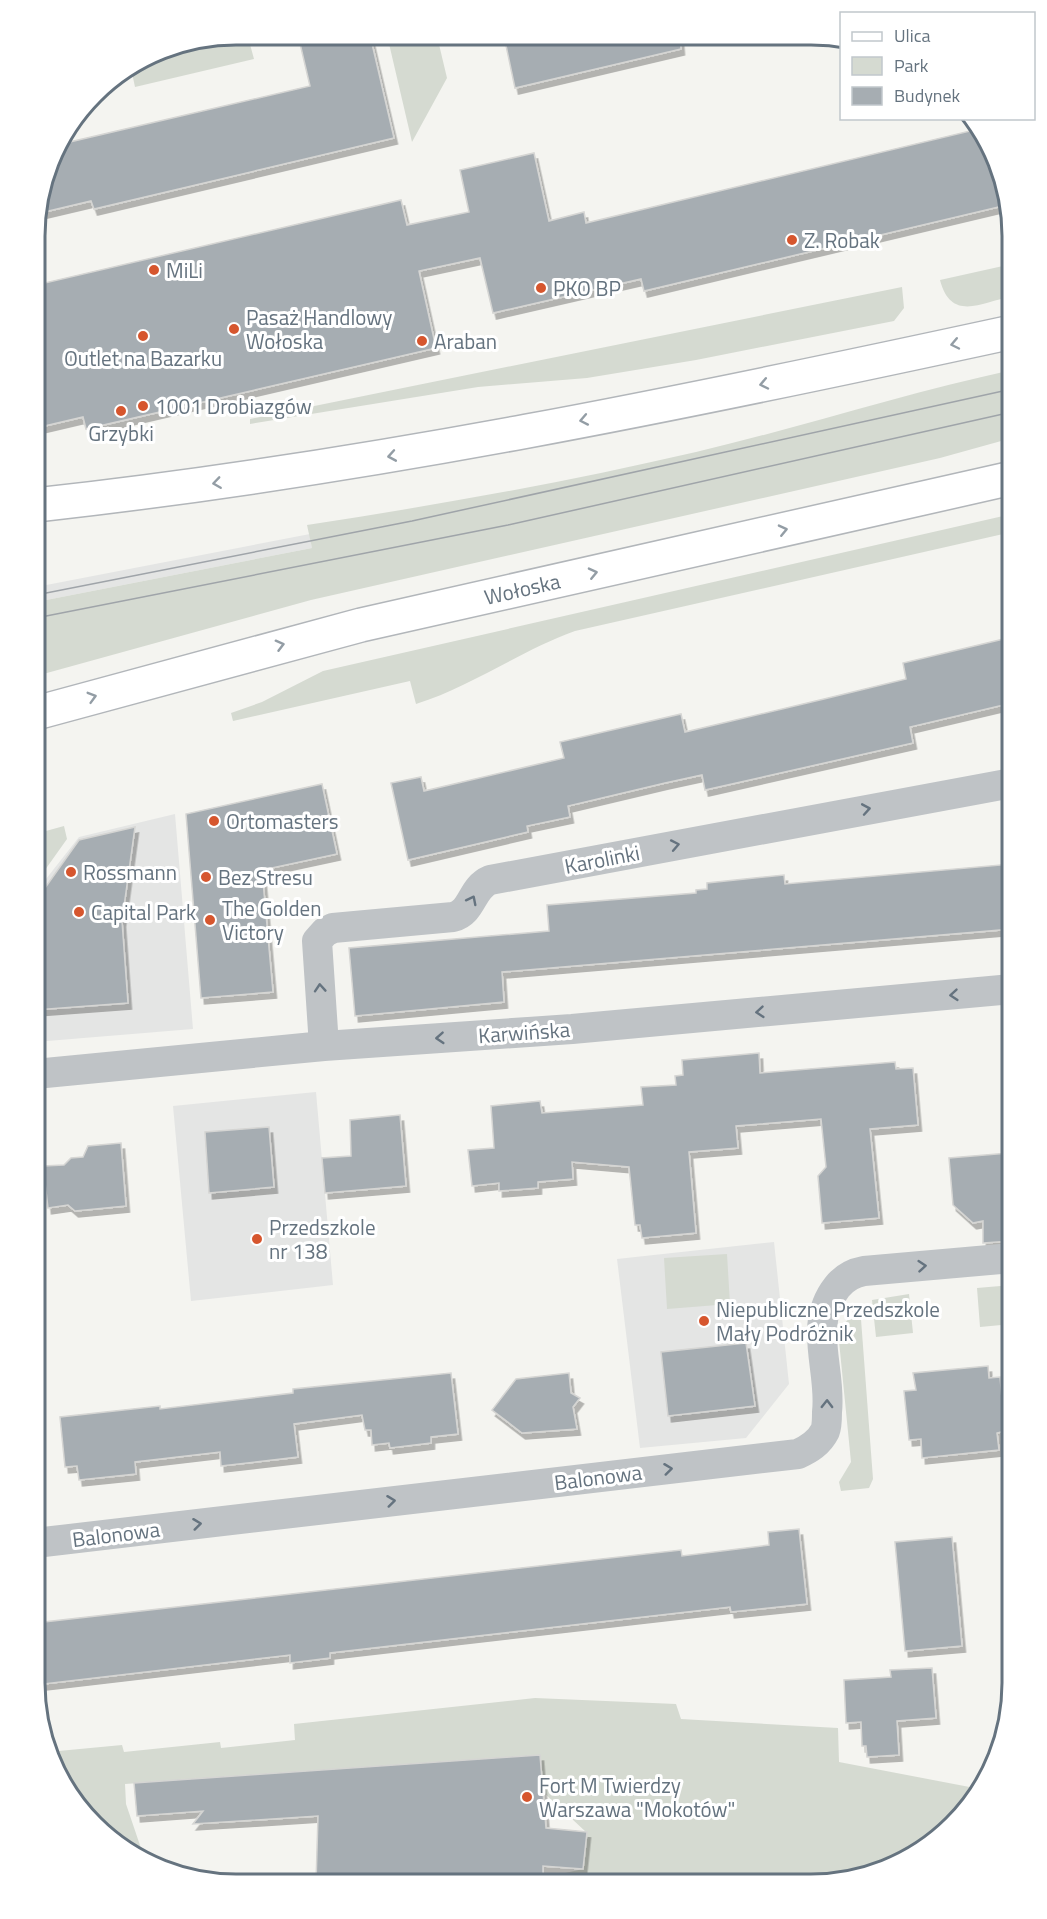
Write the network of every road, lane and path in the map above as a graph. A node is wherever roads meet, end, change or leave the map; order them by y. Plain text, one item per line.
1 (1002, 334) edge
2 (1002, 480) edge
3 (45, 504) edge
4 (45, 710) edge
5 (1002, 785) edge
6 (1002, 990) edge
7 (324, 1046) junction
8 (45, 1073) edge
9 (1002, 1259) edge
10 (45, 1542) edge

1 -> 3 main road
4 -> 2 main road, Wołoska
7 -> 5 street, Karolinki
6 -> 7 street, Karwińska
7 - 8 street, Karwińska
10 -> 9 street, Balonowa

